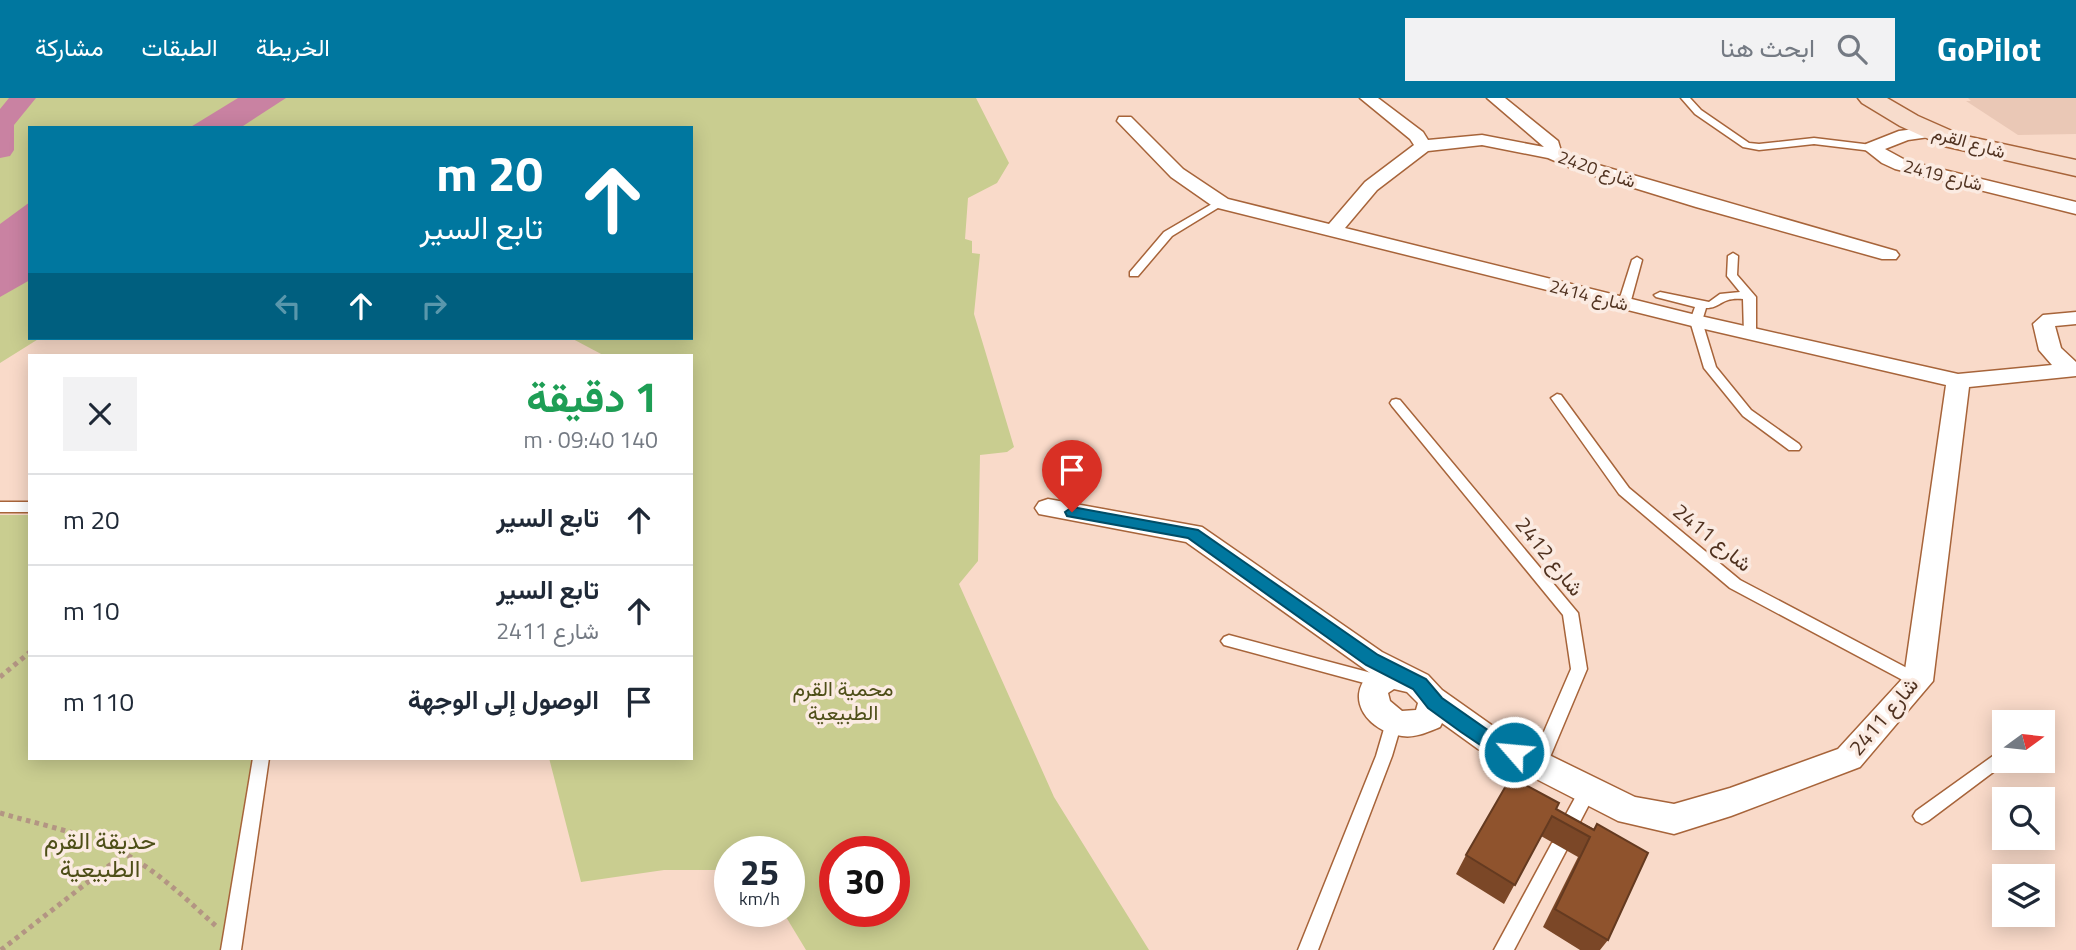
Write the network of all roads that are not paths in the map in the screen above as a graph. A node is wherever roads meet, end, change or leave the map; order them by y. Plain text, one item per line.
1 (1368, 98) edge
2 (1495, 98) edge
3 (1685, 98) edge
4 (1870, 98) edge
5 (1125, 121) dead end
6 (1930, 132) junction
7 (1423, 146) junction
8 (1872, 148) junction
9 (1553, 154) junction
10 (2076, 168) edge
11 (1221, 203) junction
12 (2076, 208) edge
13 (1332, 232) junction
14 (1889, 255) dead end
15 (1734, 256) dead end
16 (1637, 260) dead end
17 (1134, 274) dead end
18 (1660, 295) dead end
19 (1750, 297) junction
20 (1624, 304) junction
21 (1698, 313) junction
22 (2076, 318) edge
23 (1750, 334) junction
24 (2072, 368) edge
25 (1958, 381) junction
26 (1557, 398) dead end
27 (1396, 403) dead end
28 (1794, 447) dead end
29 (0, 506) edge
30 (28, 507) edge
31 (1048, 508) dead end
32 (1229, 641) dead end
33 (1391, 679) junction
34 (1918, 681) junction
35 (1432, 699) junction
36 (1395, 722) junction
37 (261, 760) edge
38 (1539, 764) junction
39 (1992, 764) edge
40 (1588, 790) junction
41 (1922, 816) dead end
42 (232, 945) edge
43 (1308, 950) edge
44 (1504, 950) edge

1 - 7 street
2 - 9 street
3 - 8 lane
4 - 6 main road, شارع القرم
5 - 11 street, 2414 شارع
6 - 8 street, 2419 شارع
6 - 10 main road, شارع القرم
7 - 9 street, 2420 شارع
7 - 13 street
8 - 12 street, 2419 شارع
9 - 14 street, 2420 شارع
11 - 13 street, 2414 شارع
11 - 17 lane
13 - 20 street, 2414 شارع
15 - 19 lane
16 - 20 lane
18 - 21 lane
19 - 21 lane
19 - 23 lane
20 - 21 street, 2414 شارع
21 - 23 street, 2414 شارع
21 - 28 lane
22 - 24 street
23 - 25 street, 2414 شارع
24 - 25 street
25 - 34 street, شارع 2411
26 - 34 lane, 2411 شارع
27 - 38 lane, 2412 شارع
29 - 30 lane
31 - 33 street
32 - 33 lane
33 - 35 street
33 - 36 street
34 - 40 street, شارع 2411
35 - 36 street
35 - 38 street, شارع 2411
36 - 43 lane
37 - 42 lane
38 - 40 street, شارع 2411
39 - 41 lane
40 - 44 lane

